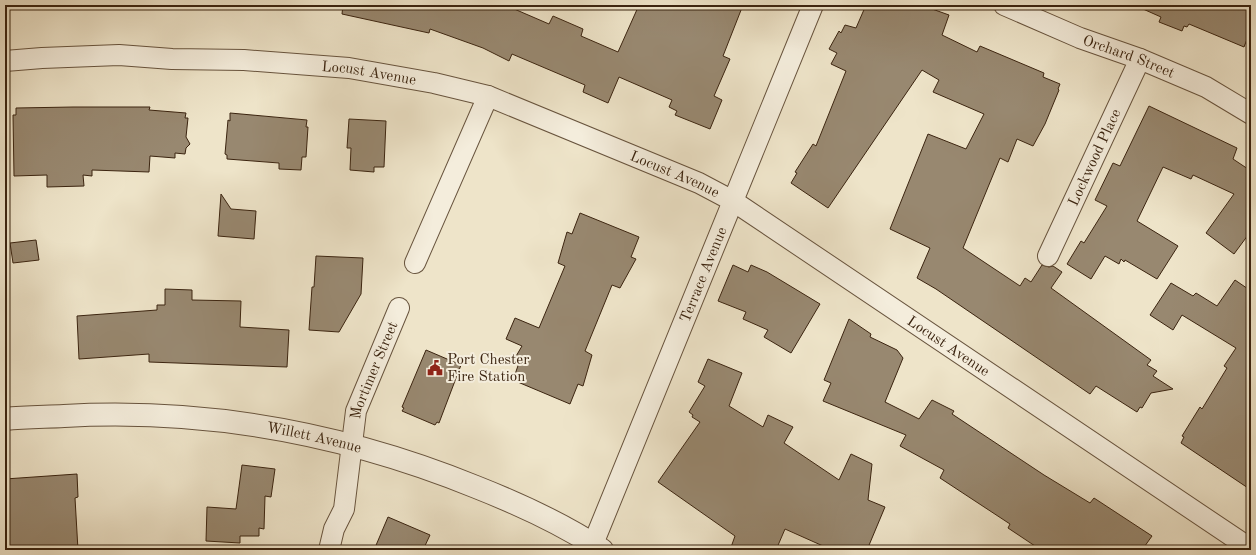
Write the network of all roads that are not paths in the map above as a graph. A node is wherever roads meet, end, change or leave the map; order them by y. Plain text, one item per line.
1 (813, 5) edge
2 (1004, 5) edge
3 (1140, 59) junction
4 (5, 61) edge
5 (488, 96) junction
6 (1251, 114) edge
7 (733, 201) junction
8 (1048, 256) dead end
9 (414, 263) dead end
10 (399, 308) dead end
11 (5, 419) edge
12 (351, 446) junction
13 (597, 547) edge
14 (1251, 549) edge
15 (329, 550) edge

1 - 7 street, Terrace Avenue
2 - 3 street, Orchard Street
3 - 6 street, Orchard Street
3 - 8 street, Lockwood Place
4 - 5 street, Locust Avenue
5 - 7 street, Locust Avenue
5 - 9 street
7 - 13 street, Terrace Avenue
7 - 14 street, Locust Avenue
10 - 12 street, Mortimer Street
11 - 12 street, Willett Avenue
12 - 13 street, Willett Avenue
12 - 15 street, Mortimer Street

